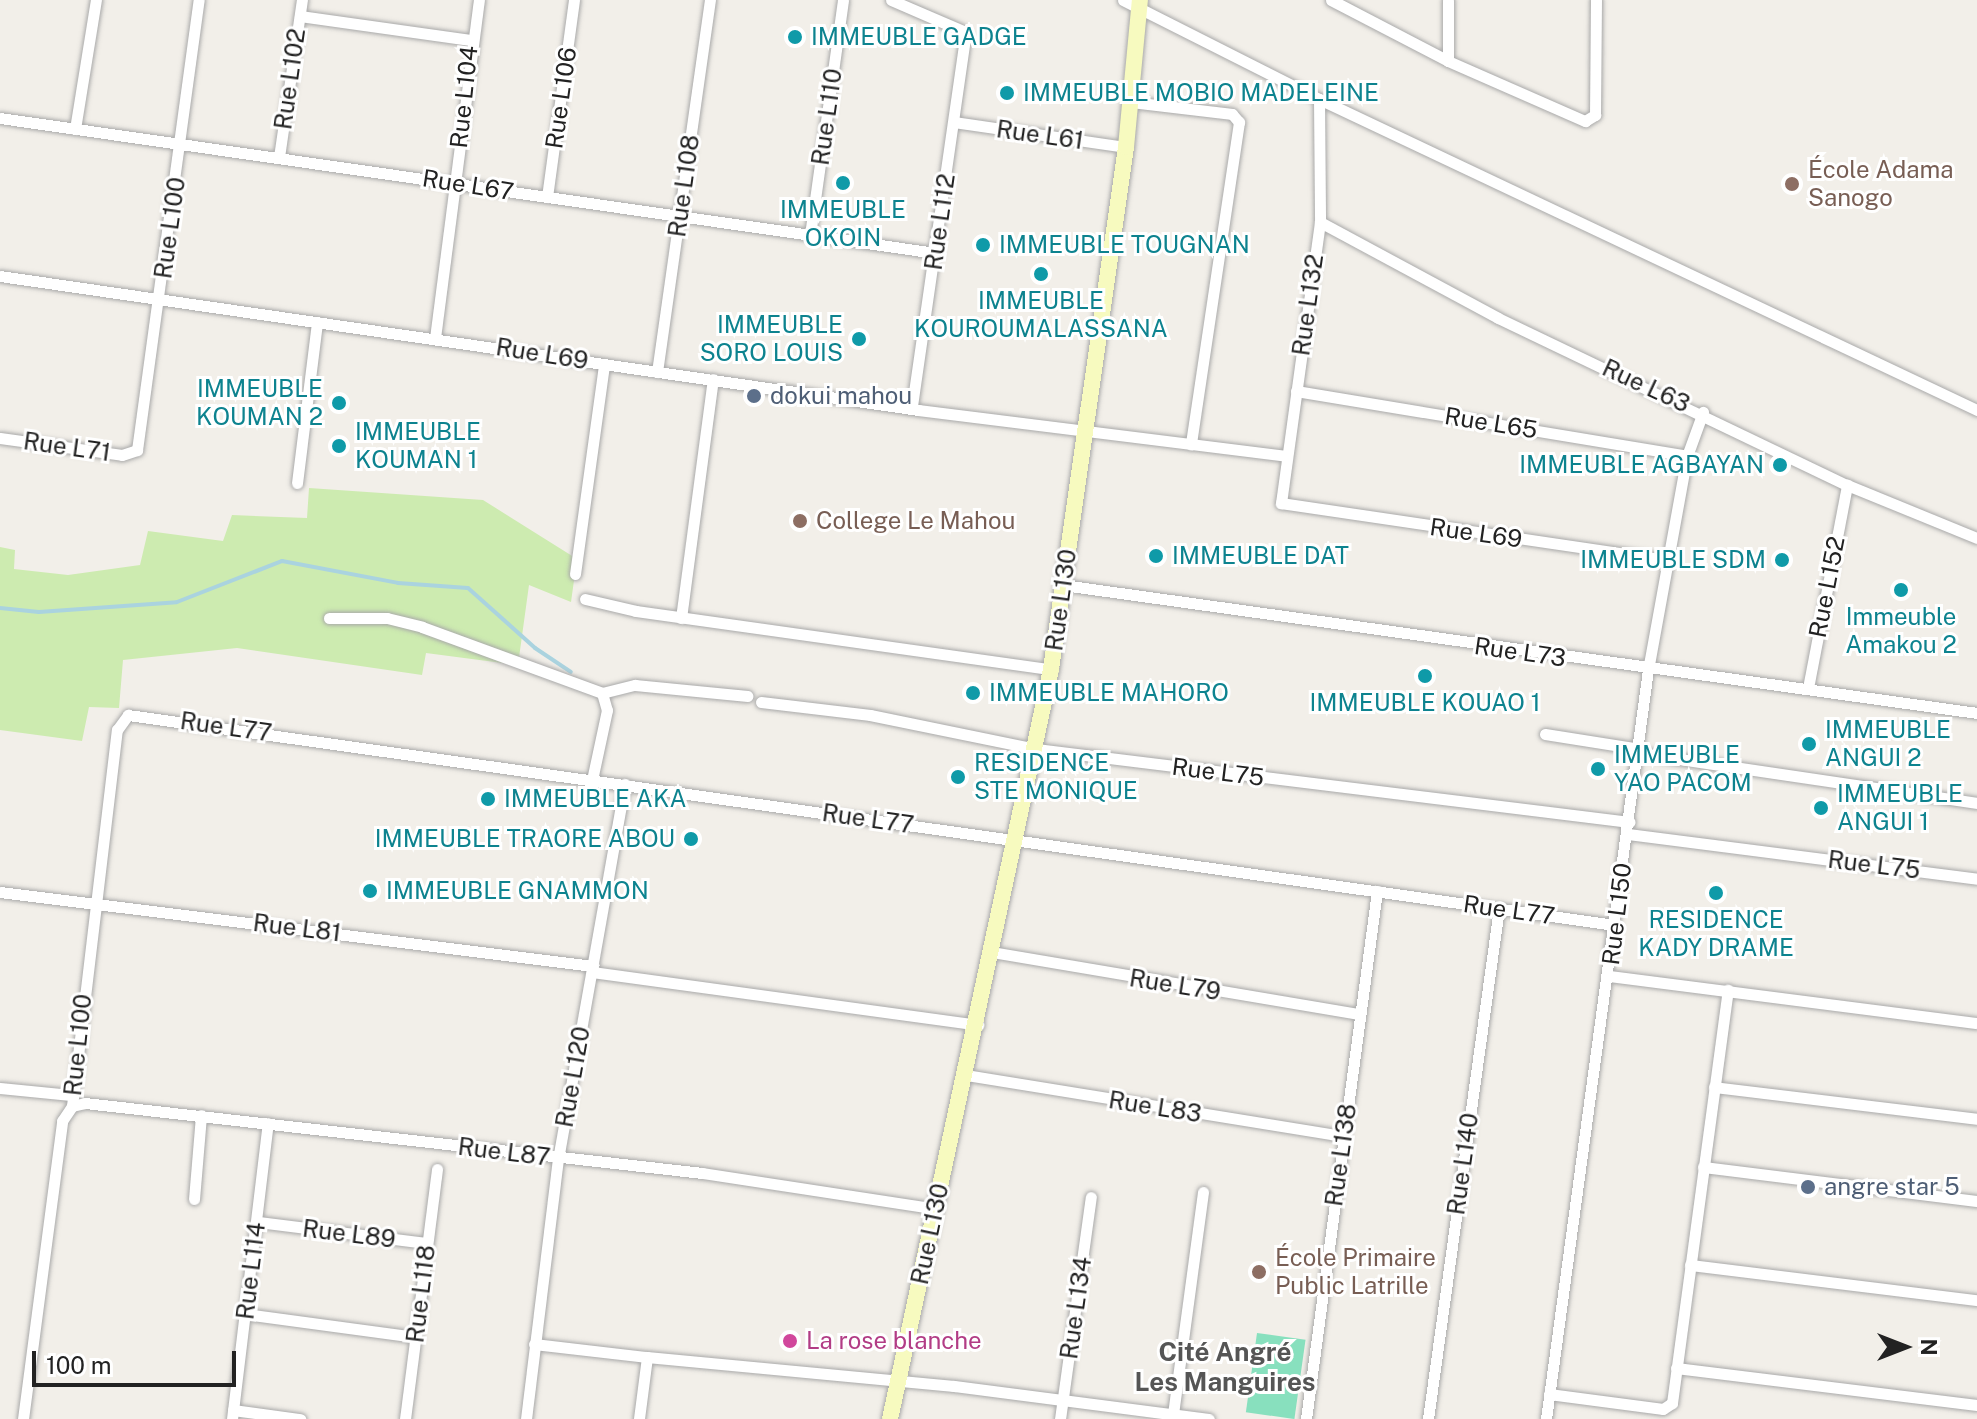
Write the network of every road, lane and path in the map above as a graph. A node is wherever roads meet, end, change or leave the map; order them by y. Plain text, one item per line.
1 (96, 0) edge
2 (199, 0) edge
3 (302, 0) edge
4 (479, 0) edge
5 (574, 0) edge
6 (710, 0) edge
7 (843, 0) edge
8 (891, 0) edge
9 (1123, 0) edge
10 (1331, 0) edge
11 (1448, 0) edge
12 (1596, 0) edge
13 (1139, 4) edge
14 (300, 16) junction
15 (470, 40) junction
16 (1448, 61) junction
17 (1319, 99) junction
18 (1131, 102) junction
19 (0, 118) edge
20 (954, 122) junction
21 (75, 129) junction
22 (182, 144) junction
23 (1126, 147) junction
24 (279, 157) junction
25 (455, 182) junction
26 (547, 197) junction
27 (680, 216) junction
28 (1320, 222) junction
29 (810, 235) junction
30 (936, 253) junction
31 (0, 276) edge
32 (160, 300) junction
33 (317, 322) junction
34 (435, 338) junction
35 (604, 364) junction
36 (657, 372) junction
37 (713, 379) junction
38 (1296, 391) junction
39 (912, 408) junction
40 (1977, 410) edge
41 (1703, 412) junction
42 (1085, 431) junction
43 (0, 438) edge
44 (1191, 444) junction
45 (134, 454) joint
46 (1286, 456) junction
47 (1687, 456) junction
48 (297, 483) dead end
49 (1847, 485) junction
50 (1286, 506) joint
51 (1977, 538) edge
52 (1666, 560) junction
53 (575, 574) dead end
54 (1063, 585) junction
55 (585, 599) dead end
56 (329, 618) dead end
57 (681, 618) junction
58 (1051, 669) junction
59 (1648, 670) junction
60 (1808, 688) junction
61 (602, 693) junction
62 (747, 696) dead end
63 (761, 702) dead end
64 (1977, 713) edge
65 (122, 718) joint
66 (1545, 734) dead end
67 (1036, 749) junction
68 (1640, 751) junction
69 (592, 780) junction
70 (625, 784) junction
71 (1977, 803) edge
72 (1629, 828) junction
73 (1017, 840) junction
74 (1977, 879) edge
75 (1377, 891) junction
76 (0, 892) edge
77 (94, 902) junction
78 (1499, 908) junction
79 (1614, 925) junction
80 (992, 952) junction
81 (593, 969) junction
82 (1609, 976) junction
83 (1728, 990) junction
84 (1360, 1014) junction
85 (1976, 1023) edge
86 (978, 1025) junction
87 (966, 1075) junction
88 (1714, 1087) junction
89 (0, 1088) edge
90 (72, 1100) junction
91 (201, 1115) junction
92 (1977, 1119) edge
93 (268, 1123) junction
94 (1344, 1136) junction
95 (558, 1159) junction
96 (1703, 1167) junction
97 (437, 1169) dead end
98 (1203, 1192) dead end
99 (1091, 1197) dead end
100 (194, 1199) dead end
101 (1977, 1201) edge
102 (936, 1209) junction
103 (258, 1222) junction
104 (427, 1243) junction
105 (1690, 1265) junction
106 (1977, 1300) edge
107 (245, 1314) junction
108 (415, 1337) junction
109 (534, 1344) junction
110 (647, 1357) junction
111 (1676, 1368) junction
112 (898, 1382) junction
113 (1549, 1394) junction
114 (1063, 1399) junction
115 (1977, 1405) edge
116 (1173, 1414) junction
117 (232, 1415) edge
118 (1190, 1418) edge
119 (23, 1419) edge
120 (300, 1419) edge
121 (405, 1419) edge
122 (526, 1419) edge
123 (639, 1419) edge
124 (890, 1419) edge
125 (1060, 1419) edge
126 (1209, 1419) edge
127 (1306, 1419) edge
128 (1428, 1419) edge
129 (1546, 1419) edge

1 - 21 street
2 - 22 street, Rue L100
3 - 14 street, Rue L102
4 - 15 street, Rue L104
5 - 26 street, Rue L106
6 - 27 street, Rue L108
7 - 29 street, Rue L110
8 - 20 street, Rue L112
9 - 13 street
10 - 16 street
11 - 16 street
12 - 16 street
13 - 17 street
13 - 18 street, Rue L130
14 - 15 street
14 - 24 street, Rue L102
15 - 25 street, Rue L104
17 - 28 street, Rue L132
17 - 40 street
18 - 23 street, Rue L130
18 - 44 street
19 - 21 street, Rue L67
20 - 23 street, Rue L61
20 - 30 street, Rue L112
21 - 22 street, Rue L67
22 - 24 street, Rue L67
22 - 32 street, Rue L100
23 - 42 street, Rue L130
24 - 25 street, Rue L67
25 - 26 street, Rue L67
25 - 34 street, Rue L104
26 - 27 street, Rue L67
27 - 29 street, Rue L67
27 - 36 street, Rue L108
28 - 38 street, Rue L132
28 - 41 street, Rue L63
29 - 30 street, Rue L67
30 - 39 street, Rue L112
31 - 32 street, Rue L69
32 - 33 street, Rue L69
32 - 45 street, Rue L100
33 - 34 street, Rue L69
33 - 48 street
34 - 35 street, Rue L69
35 - 36 street, Rue L69
35 - 53 street
36 - 37 street, Rue L69
37 - 39 street, Rue L69
37 - 57 street
38 - 46 street, Rue L132
38 - 47 street, Rue L65
39 - 42 street, Rue L69
41 - 47 street, Rue L150
41 - 49 street, Rue L63
42 - 44 street, Rue L69
42 - 54 street, Rue L130
43 - 45 street, Rue L71
44 - 46 street, Rue L69
46 - 50 street, Rue L132
47 - 52 street, Rue L150
49 - 51 street, Rue L63
49 - 60 street, Rue L152
50 - 52 street, Rue L69
52 - 59 street, Rue L150
54 - 58 street, Rue L130
54 - 59 street, Rue L73
55 - 57 street
56 - 61 street
57 - 58 street
58 - 67 street, Rue L130
59 - 60 street, Rue L73
59 - 68 street, Rue L150
60 - 64 street, Rue L73
61 - 62 street
61 - 69 street
63 - 67 street, Rue L75
65 - 69 street, Rue L77
65 - 77 street, Rue L100
66 - 68 street
67 - 72 street, Rue L75
67 - 73 street, Rue L130
68 - 71 street
68 - 72 street, Rue L150
69 - 70 street, Rue L77
70 - 73 street, Rue L77
70 - 81 street, Rue L120
72 - 74 street, Rue L75
72 - 79 street, Rue L150
73 - 75 street, Rue L77
73 - 80 street, Rue L130
75 - 78 street, Rue L77
75 - 84 street, Rue L138
76 - 77 street, Rue L81
77 - 81 street, Rue L81
77 - 90 street, Rue L100
78 - 79 street, Rue L77
78 - 128 street, Rue L140
79 - 82 street, Rue L150
80 - 84 street, Rue L79
80 - 86 street, Rue L130
81 - 86 street, Rue L81
81 - 95 street, Rue L120
82 - 83 street
82 - 113 street, Rue L150
83 - 85 street
83 - 88 street
84 - 94 street, Rue L138
86 - 87 street, Rue L130
87 - 94 street, Rue L83
87 - 102 street, Rue L130
88 - 92 street
88 - 96 street
89 - 90 street, Rue L87
90 - 91 street, Rue L87
90 - 119 street, Rue L100
91 - 93 street, Rue L87
91 - 100 street
93 - 95 street, Rue L87
93 - 103 street, Rue L114
94 - 127 street, Rue L138
95 - 102 street, Rue L87
95 - 109 street, Rue L120
96 - 101 street
96 - 105 street
97 - 104 street, Rue L118
98 - 116 street
99 - 114 street, Rue L134
102 - 112 street, Rue L130
103 - 104 street, Rue L89
103 - 107 street, Rue L114
104 - 108 street, Rue L118
105 - 106 street
105 - 111 street
107 - 108 street
107 - 117 street, Rue L114
108 - 121 street, Rue L118
109 - 110 street
109 - 122 street, Rue L120
110 - 112 street
110 - 123 street
111 - 113 street
111 - 115 street
112 - 114 street
112 - 124 street, Rue L130
113 - 129 street, Rue L150
114 - 116 street
114 - 125 street, Rue L134
116 - 118 street
117 - 120 street
118 - 126 street

